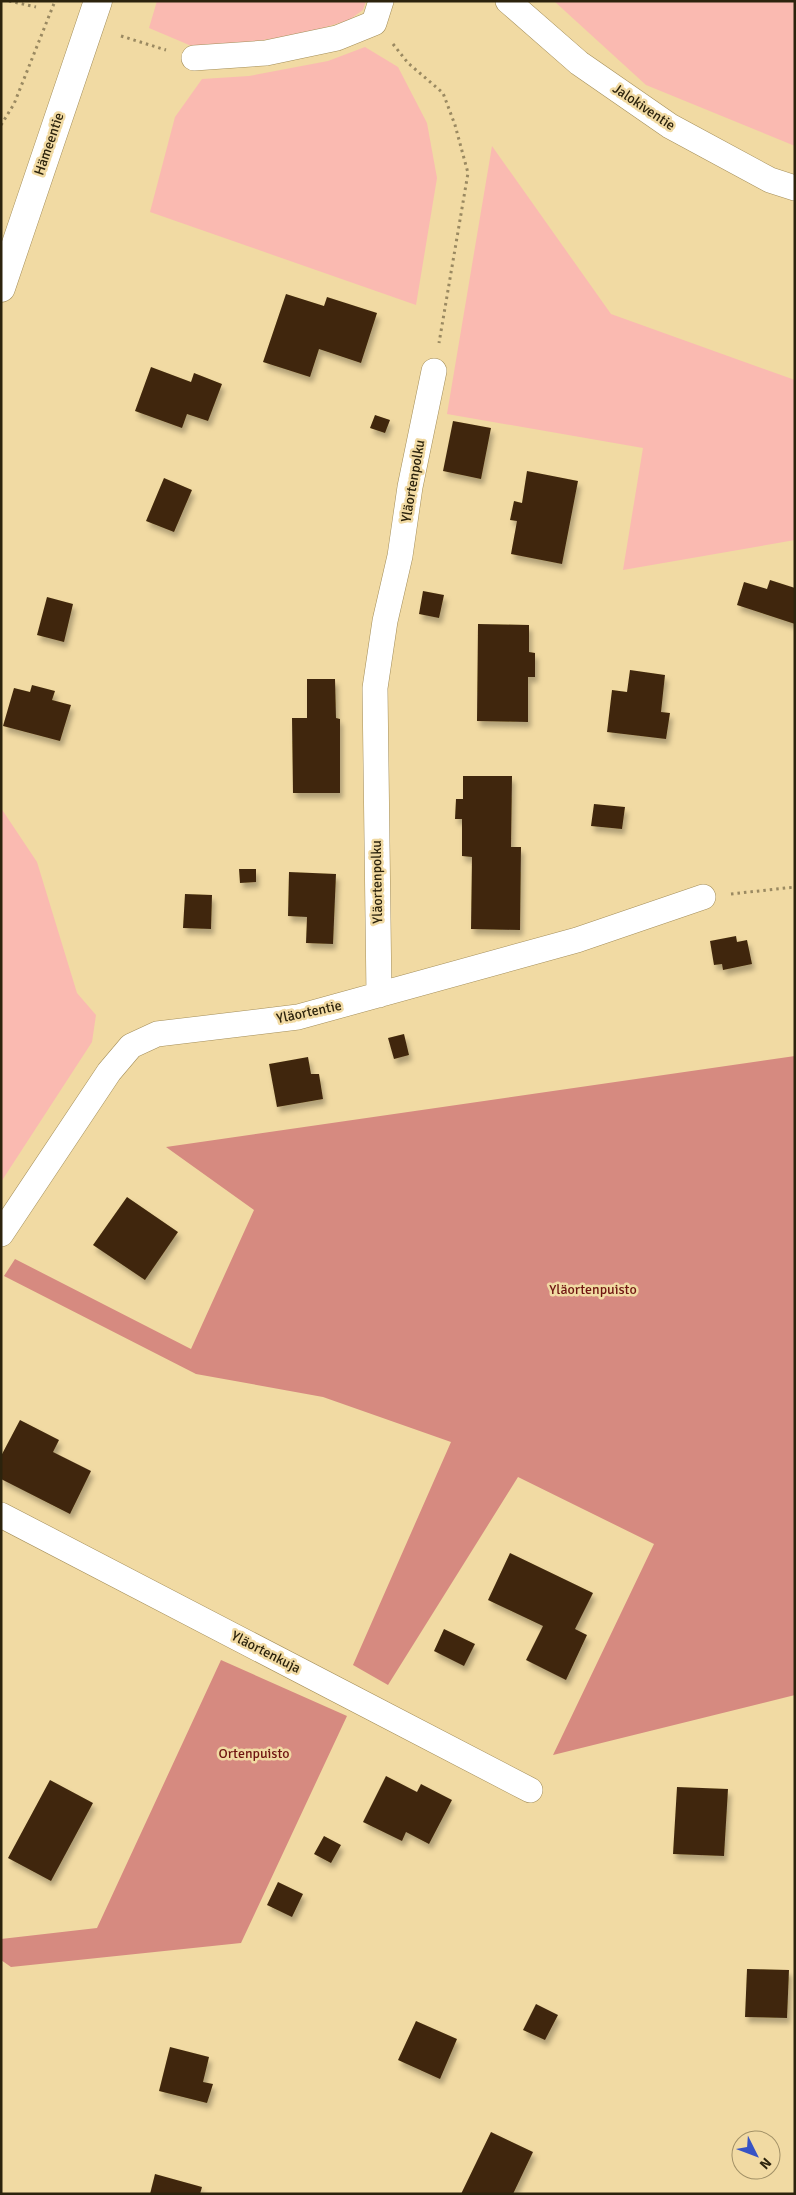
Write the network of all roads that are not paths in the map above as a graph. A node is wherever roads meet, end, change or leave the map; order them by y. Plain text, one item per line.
1 (98, 1) edge
2 (508, 1) edge
3 (378, 12) edge
4 (194, 58) road end
5 (795, 188) edge
6 (1, 288) edge
7 (434, 370) road end
8 (703, 897) road end
9 (379, 995) junction
10 (1, 1234) edge
11 (1, 1515) edge
12 (530, 1790) dead end

1 - 6 highway, Hämeentie
2 - 5 street, Jalokiventie
3 - 4 street
7 - 9 street, Yläortenpolku
8 - 9 street, Yläortentie
9 - 10 street, Yläortentie
11 - 12 street, Yläortenkuja

